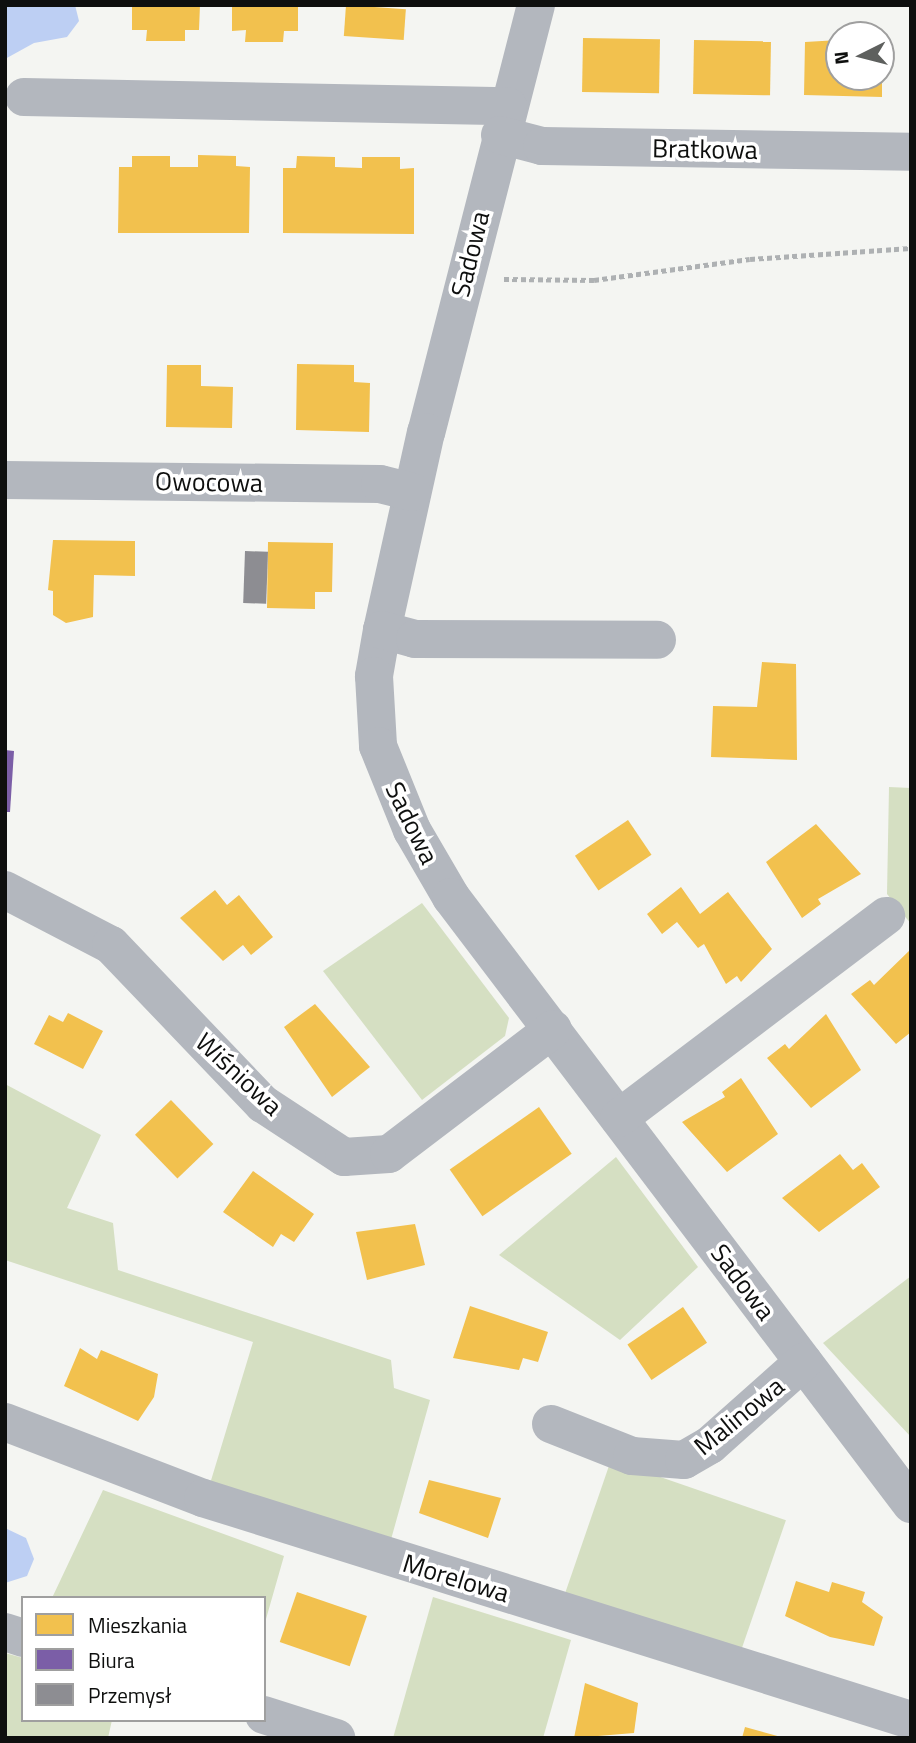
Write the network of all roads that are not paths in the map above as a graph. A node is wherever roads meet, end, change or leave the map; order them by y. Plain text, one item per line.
1 (536, 5) edge
2 (24, 97) dead end
3 (504, 120) junction
4 (911, 152) edge
5 (5, 480) edge
6 (412, 492) junction
7 (382, 630) junction
8 (657, 640) dead end
9 (5, 890) edge
10 (886, 916) dead end
11 (553, 1030) junction
12 (619, 1118) junction
13 (803, 1362) junction
14 (5, 1422) edge
15 (551, 1423) dead end
16 (911, 1504) edge
17 (266, 1716) edge
18 (911, 1720) edge
19 (336, 1738) edge

1 - 3 street, Sadowa
2 - 3 street, Bratkowa
3 - 4 street, Bratkowa
3 - 6 street, Sadowa
5 - 6 street, Owocowa
6 - 7 street, Sadowa
7 - 8 street
7 - 11 street, Sadowa
9 - 11 street, Wiśniowa
10 - 12 street
11 - 12 street, Sadowa
12 - 13 street, Sadowa
13 - 15 street, Malinowa
13 - 16 street, Sadowa
14 - 18 street, Morelowa
17 - 19 street

